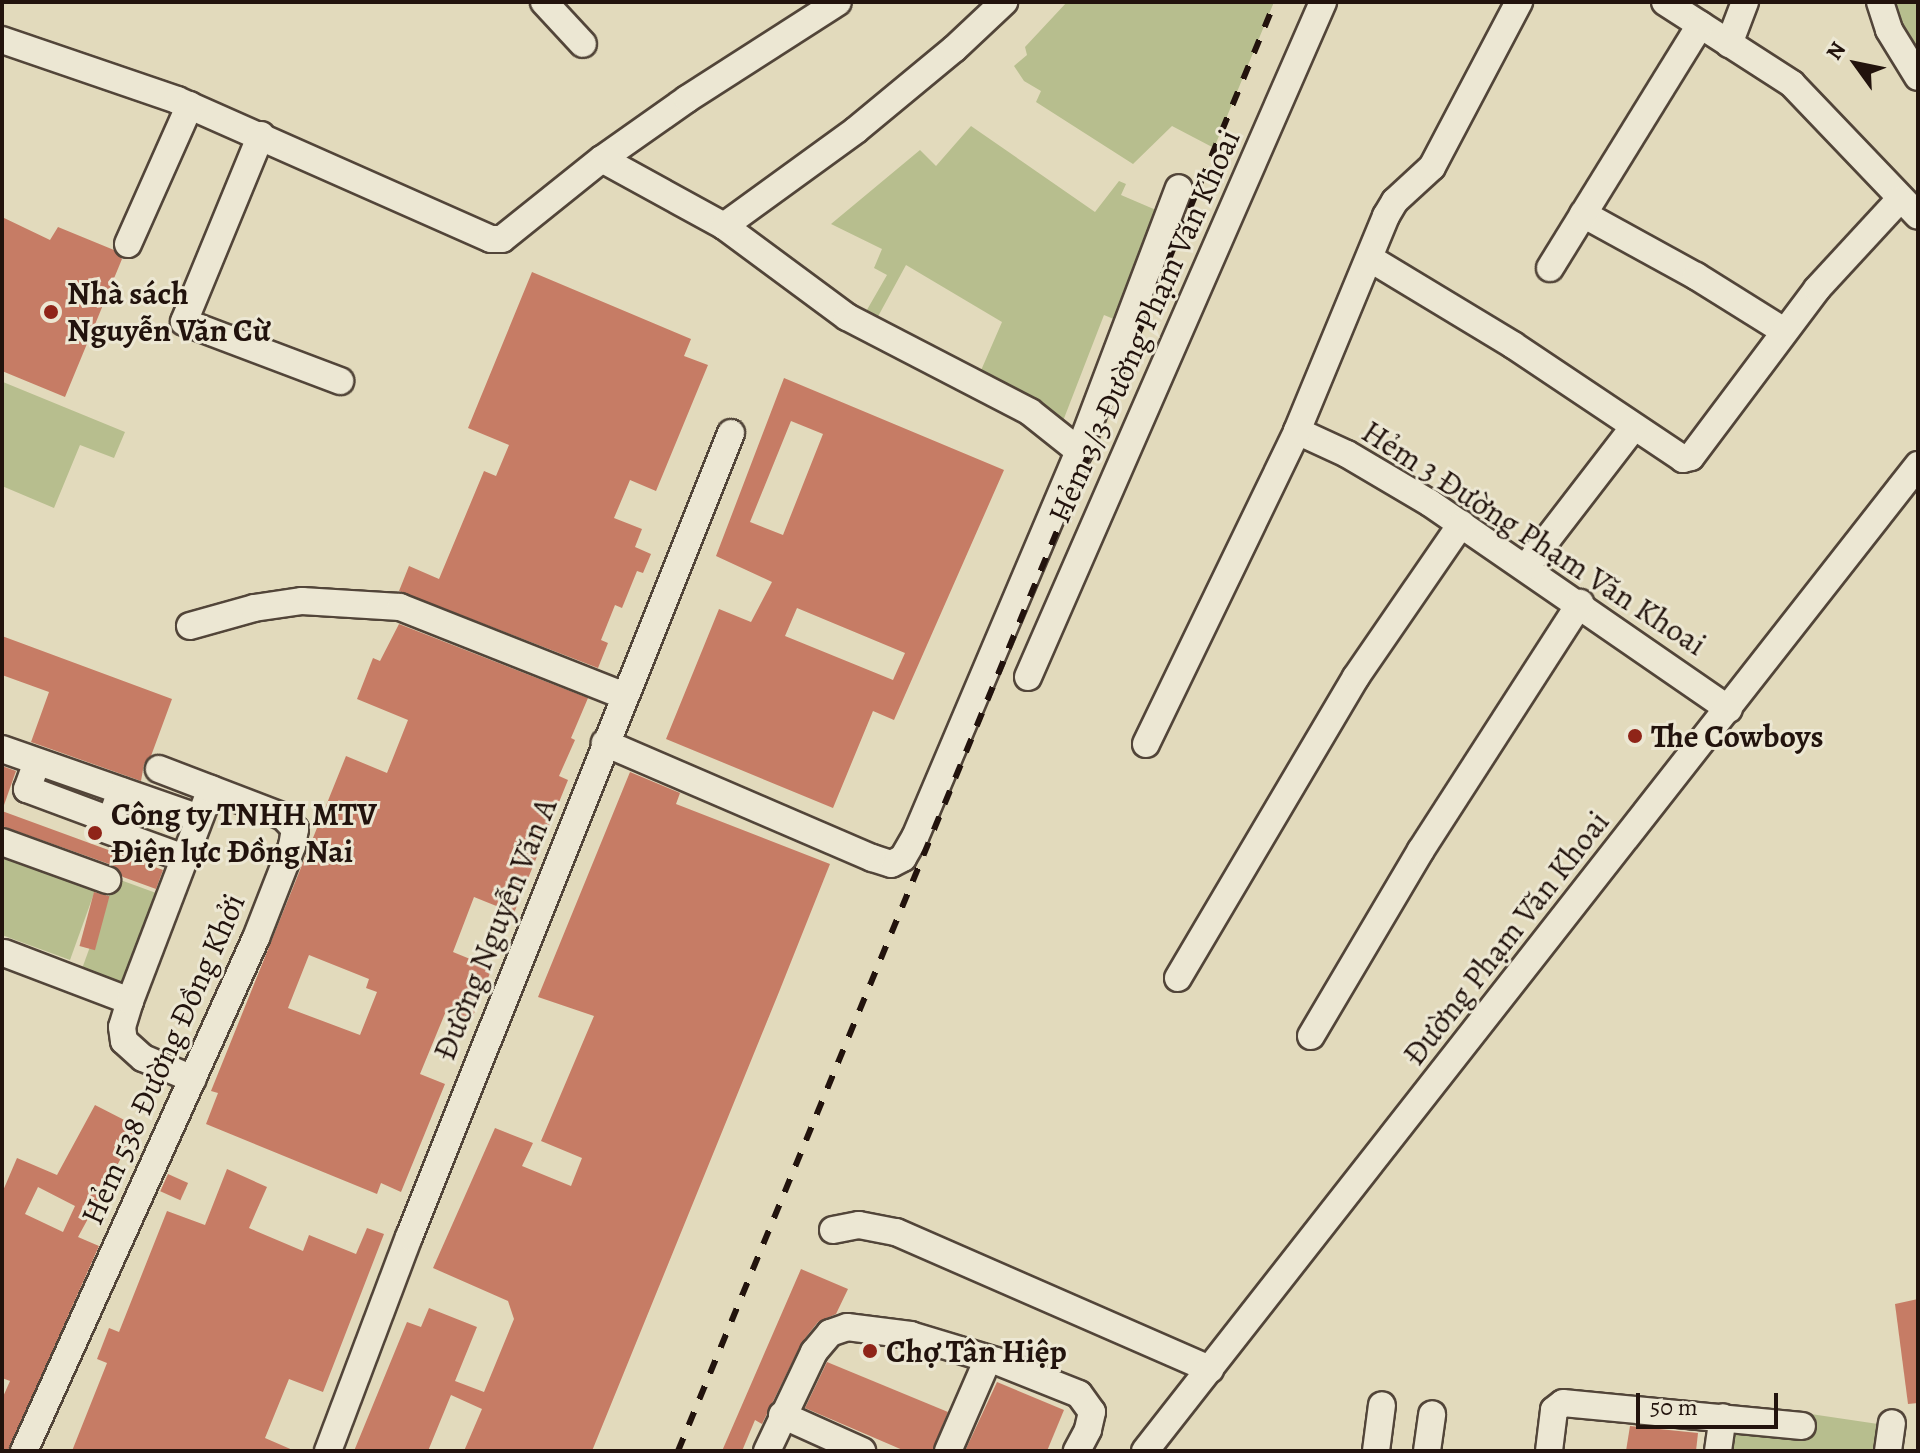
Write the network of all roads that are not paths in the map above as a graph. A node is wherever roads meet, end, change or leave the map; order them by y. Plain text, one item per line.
1 (544, 2) edge
2 (838, 2) edge
3 (1004, 2) edge
4 (1323, 2) edge
5 (1519, 2) edge
6 (1665, 2) edge
7 (1745, 2) edge
8 (1880, 2) edge
9 (1700, 25) junction
10 (2, 40) edge
11 (583, 44) dead end
12 (1729, 44) junction
13 (1918, 77) edge
14 (190, 105) junction
15 (261, 135) junction
16 (602, 159) junction
17 (1179, 188) dead end
18 (1908, 208) edge
19 (1583, 214) junction
20 (724, 226) junction
21 (128, 244) dead end
22 (1371, 259) junction
23 (1550, 268) dead end
24 (1784, 331) junction
25 (340, 381) dead end
26 (1634, 427) junction
27 (1297, 431) junction
28 (731, 433) dead end
29 (1079, 451) junction
30 (1918, 465) edge
31 (1461, 524) junction
32 (1526, 567) junction
33 (1580, 603) junction
34 (190, 626) dead end
35 (1028, 677) dead end
36 (625, 696) junction
37 (1729, 709) junction
38 (605, 743) junction
39 (1146, 744) dead end
40 (2, 749) edge
41 (37, 762) junction
42 (159, 769) dead end
43 (211, 789) junction
44 (121, 791) junction
45 (199, 818) junction
46 (110, 820) junction
47 (2, 842) edge
48 (184, 858) junction
49 (107, 880) dead end
50 (4, 953) dead end
51 (1178, 978) dead end
52 (130, 1001) junction
53 (1311, 1036) dead end
54 (193, 1079) junction
55 (833, 1230) dead end
56 (988, 1359) junction
57 (1210, 1369) junction
58 (1382, 1405) dead end
59 (1432, 1414) dead end
60 (782, 1415) junction
61 (1723, 1417) junction
62 (1892, 1423) dead end
63 (1802, 1426) dead end
64 (24, 1451) edge
65 (328, 1451) edge
66 (767, 1451) edge
67 (862, 1451) edge
68 (948, 1451) edge
69 (1077, 1451) edge
70 (1145, 1451) edge
71 (1376, 1451) edge
72 (1427, 1451) edge
73 (1549, 1451) edge
74 (1718, 1451) edge
75 (1888, 1451) edge

1 - 11 street
2 - 16 street
3 - 20 street
4 - 35 street, Hẻm 3/3 Đường Phạm Văn Khoai
5 - 22 street
6 - 9 street
7 - 12 street
8 - 13 street
9 - 12 street
9 - 19 street
10 - 14 street
12 - 18 street
14 - 15 street
14 - 21 street
15 - 16 street
15 - 25 street
16 - 20 street
17 - 29 street
18 - 24 street
19 - 23 street
19 - 24 street
20 - 29 street
22 - 26 street
22 - 27 street
24 - 26 street
26 - 32 street
27 - 31 street, Hẻm 3 Đường Phạm Văn Khoai
27 - 39 street
28 - 36 street, Đường Nguyễn Văn A
29 - 38 street
30 - 37 street, Đường Phạm Văn Khoai
31 - 32 street, Hẻm 3 Đường Phạm Văn Khoai
31 - 51 street
32 - 33 street, Hẻm 3 Đường Phạm Văn Khoai
33 - 37 street, Hẻm 3 Đường Phạm Văn Khoai
33 - 53 street
34 - 36 street
36 - 38 street, Đường Nguyễn Văn A
37 - 57 street, Đường Phạm Văn Khoai
38 - 65 street, Đường Nguyễn Văn A
40 - 41 street
41 - 44 street
41 - 46 street
42 - 43 street, Hẻm 538 Đường Đồng Khởi
43 - 45 street
43 - 54 street, Hẻm 538 Đường Đồng Khởi
44 - 45 street
44 - 46 street
45 - 48 street
46 - 48 street
47 - 49 street
48 - 52 street
50 - 52 street
52 - 54 street
54 - 64 street, Hẻm 538 Đường Đồng Khởi
55 - 57 street
56 - 60 street
56 - 68 street
56 - 69 street
57 - 70 street, Đường Phạm Văn Khoai
58 - 71 street
59 - 72 street
60 - 66 street
60 - 67 street
61 - 63 street
61 - 73 street
61 - 74 street
62 - 75 street

